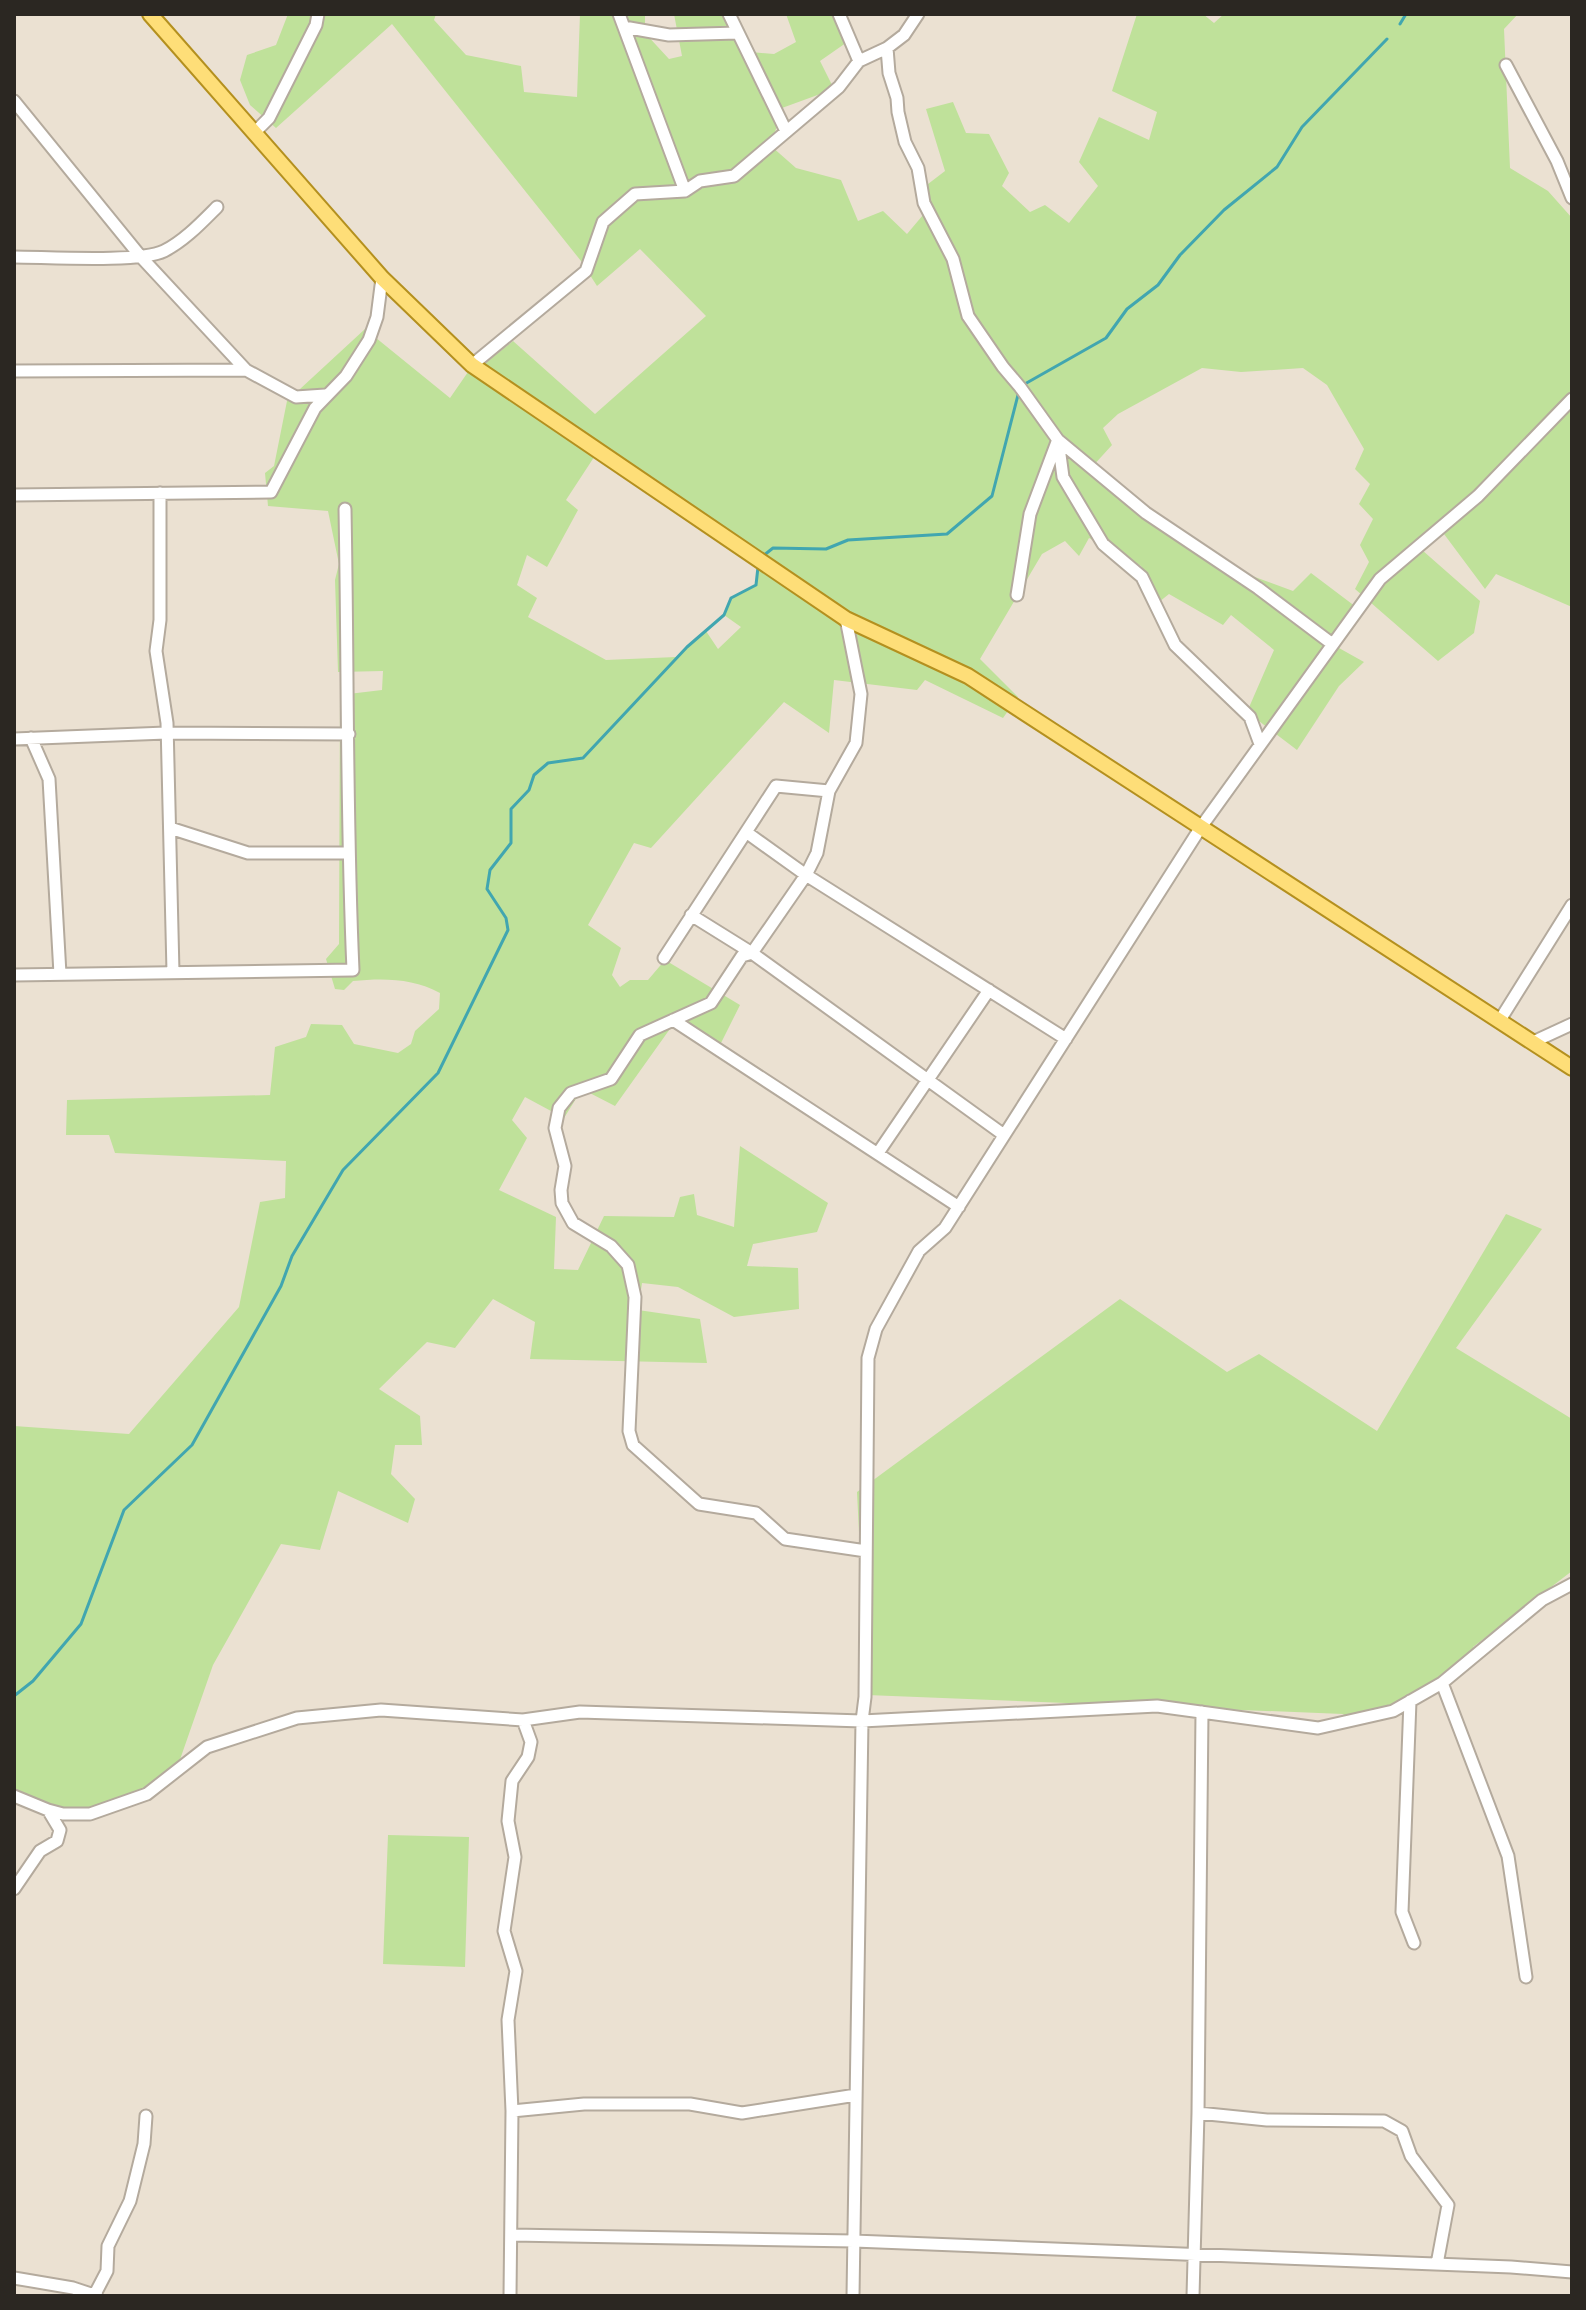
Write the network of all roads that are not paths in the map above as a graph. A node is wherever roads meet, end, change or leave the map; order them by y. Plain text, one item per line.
1 (150, 14) edge
2 (318, 14) edge
3 (619, 14) edge
4 (729, 14) edge
5 (839, 14) edge
6 (918, 14) edge
7 (624, 27) junction
8 (737, 33) junction
9 (887, 48) junction
10 (859, 61) junction
11 (1506, 65) dead end
12 (14, 101) edge
13 (786, 131) junction
14 (255, 132) junction
15 (685, 191) junction
16 (1572, 198) edge
17 (217, 207) dead end
18 (14, 257) edge
19 (141, 257) junction
20 (382, 278) junction
21 (472, 365) junction
22 (246, 370) junction
23 (14, 371) edge
24 (325, 395) junction
25 (1572, 399) edge
26 (1058, 440) junction
27 (160, 493) junction
28 (14, 495) edge
29 (345, 509) dead end
30 (1017, 595) dead end
31 (846, 619) junction
32 (1331, 643) junction
33 (166, 733) junction
34 (349, 734) junction
35 (31, 738) junction
36 (14, 739) edge
37 (1260, 744) junction
38 (829, 791) junction
39 (1201, 827) junction
40 (170, 828) junction
41 (746, 832) junction
42 (348, 853) junction
43 (806, 875) junction
44 (1572, 905) edge
45 (691, 915) junction
46 (752, 953) junction
47 (664, 958) dead end
48 (173, 972) junction
49 (60, 974) junction
50 (14, 975) edge
51 (989, 990) junction
52 (673, 1020) junction
53 (1500, 1020) junction
54 (1572, 1024) edge
55 (1066, 1039) junction
56 (1533, 1042) junction
57 (1572, 1068) edge
58 (927, 1080) junction
59 (1004, 1135) junction
60 (878, 1153) junction
61 (959, 1207) junction
62 (866, 1551) junction
63 (1572, 1584) edge
64 (1442, 1683) junction
65 (1410, 1701) junction
66 (1202, 1712) junction
67 (523, 1720) junction
68 (862, 1721) junction
69 (14, 1796) edge
70 (48, 1810) junction
71 (14, 1889) edge
72 (1414, 1943) dead end
73 (1526, 1977) dead end
74 (856, 2095) junction
75 (512, 2111) junction
76 (1198, 2113) junction
77 (146, 2116) dead end
78 (512, 2235) junction
79 (854, 2241) junction
80 (1193, 2254) junction
81 (1437, 2264) junction
82 (1572, 2272) edge
83 (14, 2278) edge
84 (96, 2295) edge
85 (510, 2296) edge
86 (853, 2296) edge
87 (1193, 2296) edge

1 - 14 main road
2 - 14 street
3 - 7 street
4 - 8 street
5 - 10 street
6 - 9 street
7 - 8 street
7 - 15 street
8 - 13 street
9 - 10 street
9 - 26 street
10 - 13 street
11 - 16 street
12 - 19 street
13 - 15 street
14 - 20 main road
15 - 21 street
17 - 19 street
18 - 19 street
19 - 22 street
20 - 21 main road
20 - 24 street
21 - 31 main road
22 - 23 street
22 - 24 street
24 - 27 street
25 - 32 street
26 - 30 street
26 - 32 street
26 - 37 street
27 - 28 street
27 - 33 street
29 - 34 street
31 - 38 street
31 - 39 main road
32 - 37 street
33 - 34 street
33 - 35 street
33 - 40 street
34 - 42 street
35 - 36 street
35 - 49 street
37 - 39 street
38 - 41 street
38 - 43 street
39 - 53 main road
39 - 55 street
40 - 42 street
40 - 48 street
41 - 43 street
41 - 45 street
42 - 48 street
43 - 46 street
43 - 51 street
44 - 53 street
45 - 46 street
45 - 47 street
46 - 52 street
46 - 58 street
48 - 49 street
49 - 50 street
51 - 55 street
51 - 58 street
52 - 60 street
52 - 62 street
53 - 56 main road
54 - 56 street
55 - 59 street
56 - 57 main road
58 - 59 street
58 - 60 street
59 - 61 street
60 - 61 street
61 - 62 street
62 - 68 street
63 - 64 street
64 - 65 street
64 - 73 street
65 - 66 street
65 - 72 street
66 - 68 street
66 - 76 street
67 - 68 street
67 - 70 street
67 - 75 street
68 - 74 street
69 - 70 street
70 - 71 street
74 - 75 street
74 - 79 street
75 - 78 street
76 - 80 street
76 - 81 street
77 - 84 street
78 - 79 street
78 - 85 street
79 - 80 street
79 - 86 street
80 - 81 street
80 - 87 street
81 - 82 street
83 - 84 street

